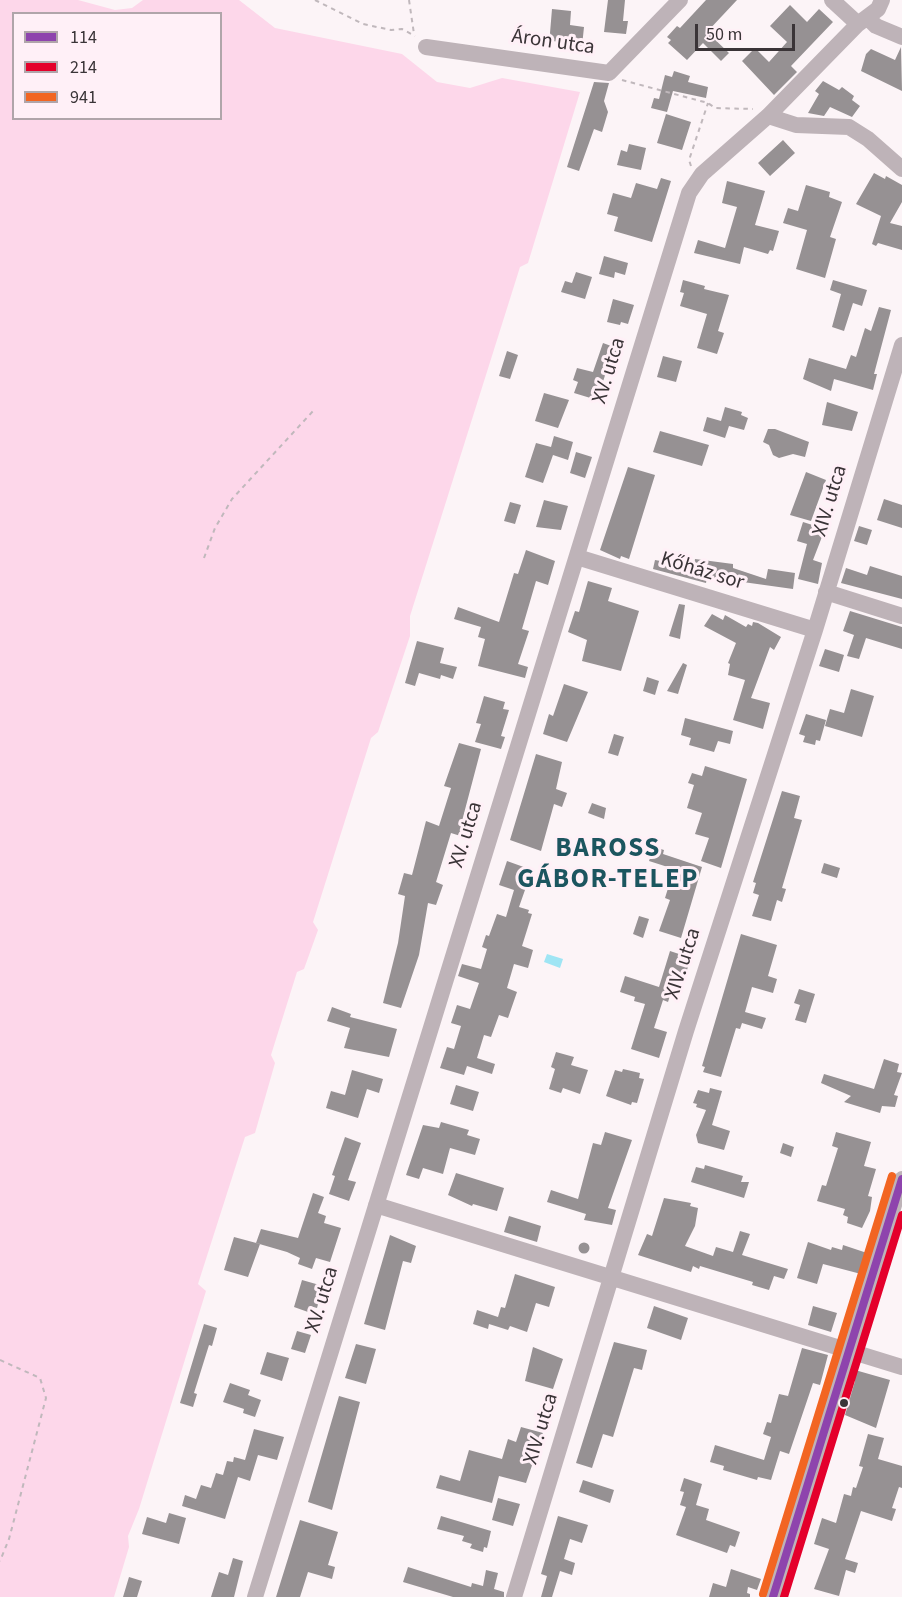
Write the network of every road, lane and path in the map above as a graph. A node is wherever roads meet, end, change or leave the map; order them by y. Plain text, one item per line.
1 (315, 0) edge
2 (409, 0) edge
3 (680, 0) edge
4 (832, 0) edge
5 (882, 0) edge
6 (863, 21) junction
7 (902, 38) edge
8 (420, 41) junction
9 (609, 73) junction
10 (708, 103) junction
11 (768, 116) junction
12 (902, 169) edge
13 (694, 183) junction
14 (902, 345) edge
15 (314, 410) dead end
16 (577, 557) junction
17 (204, 558) dead end
18 (826, 592) junction
19 (902, 616) edge
20 (815, 630) junction
21 (902, 1179) edge
22 (376, 1205) junction
23 (612, 1278) junction
24 (849, 1351) junction
25 (0, 1360) edge
26 (902, 1367) edge
27 (0, 1560) edge
28 (255, 1597) edge
29 (514, 1597) edge
30 (773, 1597) edge

1 - 8 path
2 - 8 path
3 - 9 street, Áron utca
4 - 6 street
5 - 6 street, XV. utca
6 - 7 street
6 - 11 street, XV. utca
8 - 9 street, Áron utca
9 - 10 path
10 - 11 path
10 - 13 path
11 - 12 street
11 - 13 street, XV. utca
13 - 16 street, XV. utca
14 - 18 street, XIV. utca
15 - 17 path
16 - 20 street, Kőház sor
16 - 22 street, XV. utca
18 - 19 street
18 - 20 street, XIV. utca
20 - 23 street, XIV. utca
21 - 24 street
22 - 23 street
22 - 28 street, XV. utca
23 - 24 street
23 - 29 street, XIV. utca
24 - 26 street
24 - 30 street
25 - 27 path

